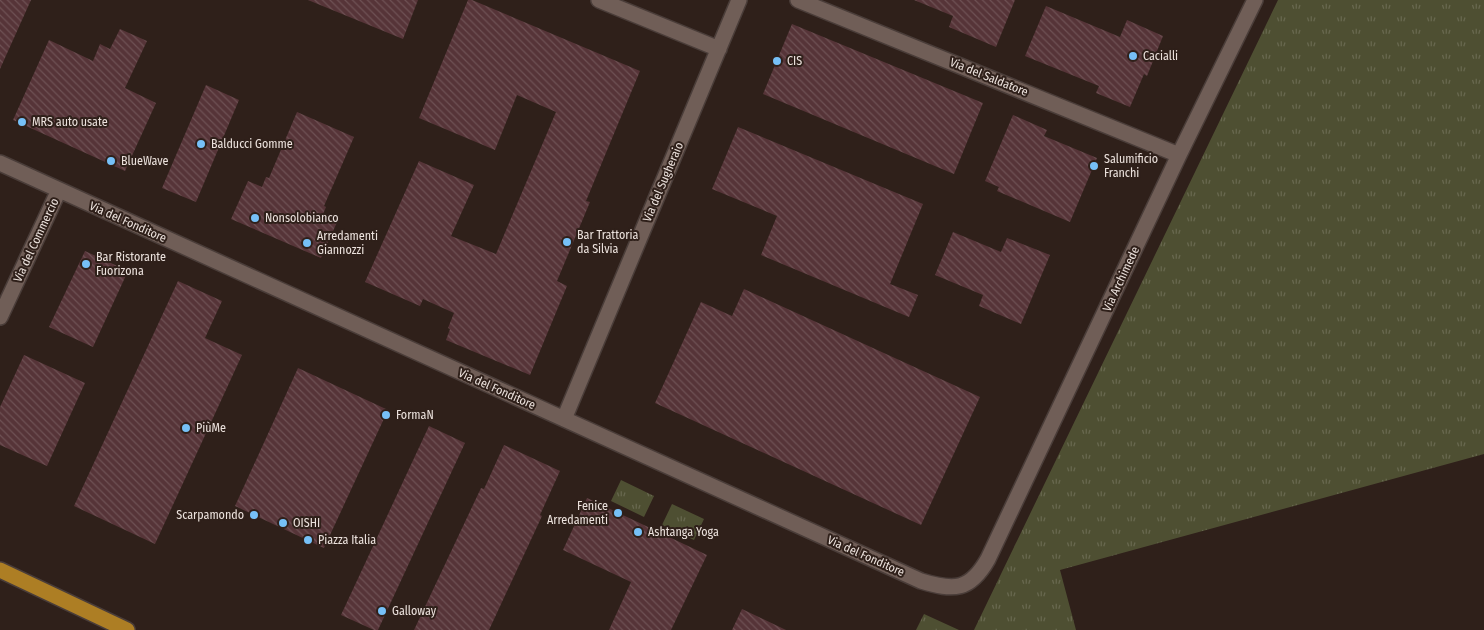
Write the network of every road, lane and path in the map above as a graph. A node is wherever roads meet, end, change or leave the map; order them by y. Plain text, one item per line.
1 (598, 0) edge
2 (739, 0) edge
3 (798, 0) edge
4 (1256, 0) edge
5 (719, 49) junction
6 (1179, 155) junction
7 (0, 163) edge
8 (59, 190) junction
9 (0, 317) edge
10 (564, 419) junction
11 (988, 559) joint
12 (0, 561) edge
13 (0, 570) edge
14 (30, 584) junction
15 (127, 630) edge

1 - 5 street
2 - 5 street, Via del Sugheraio
3 - 6 street, Via del Saldatore
4 - 6 street, Via Archimede
5 - 10 street, Via del Sugheraio
6 - 11 street, Via Archimede
7 - 8 street, Via del Fonditore
8 - 9 street, Via del Commercio
8 - 10 street, Via del Fonditore
10 - 11 street, Via del Fonditore
12 - 14 street
13 - 14 main road
14 - 15 main road

